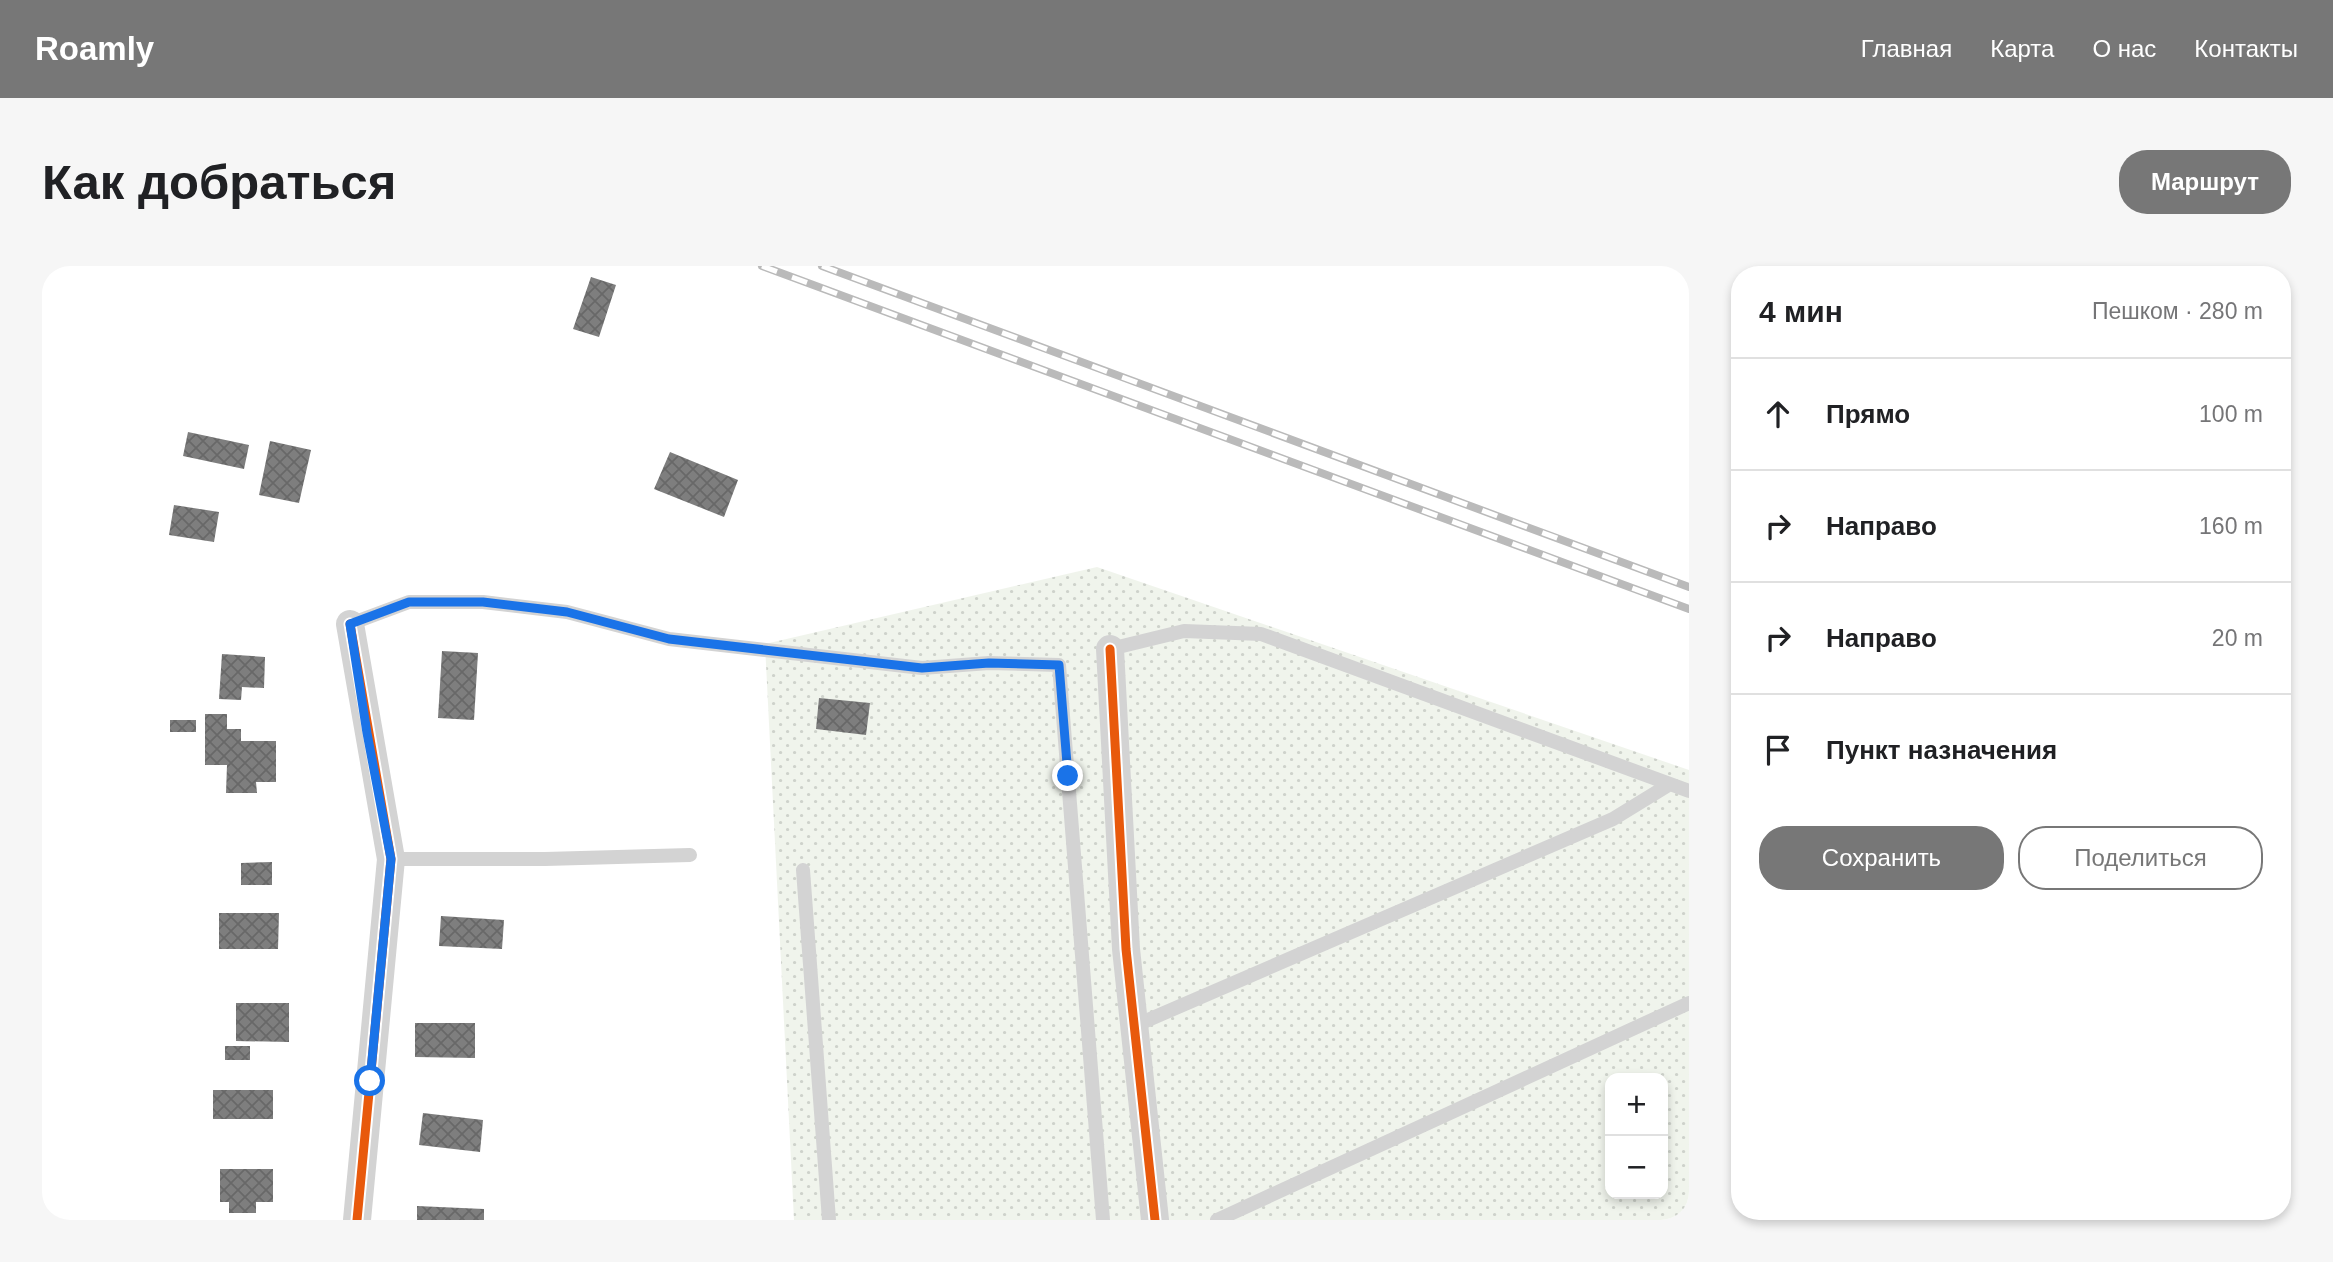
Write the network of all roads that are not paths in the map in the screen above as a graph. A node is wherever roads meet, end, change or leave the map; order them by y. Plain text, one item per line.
1 (350, 624) joint
2 (1110, 649) joint
3 (1670, 784) junction
4 (1689, 791) edge
5 (690, 855) dead end
6 (391, 859) junction
7 (803, 870) dead end
8 (1689, 1003) edge
9 (1134, 1026) junction
10 (357, 1220) edge
11 (829, 1220) edge
12 (1103, 1220) edge
13 (1155, 1220) edge
14 (1217, 1220) edge

1 - 6 street
1 - 12 lane
2 - 3 lane
2 - 9 street
3 - 4 lane
3 - 9 lane
5 - 6 lane
6 - 10 street
7 - 11 lane
8 - 14 lane
9 - 13 street

